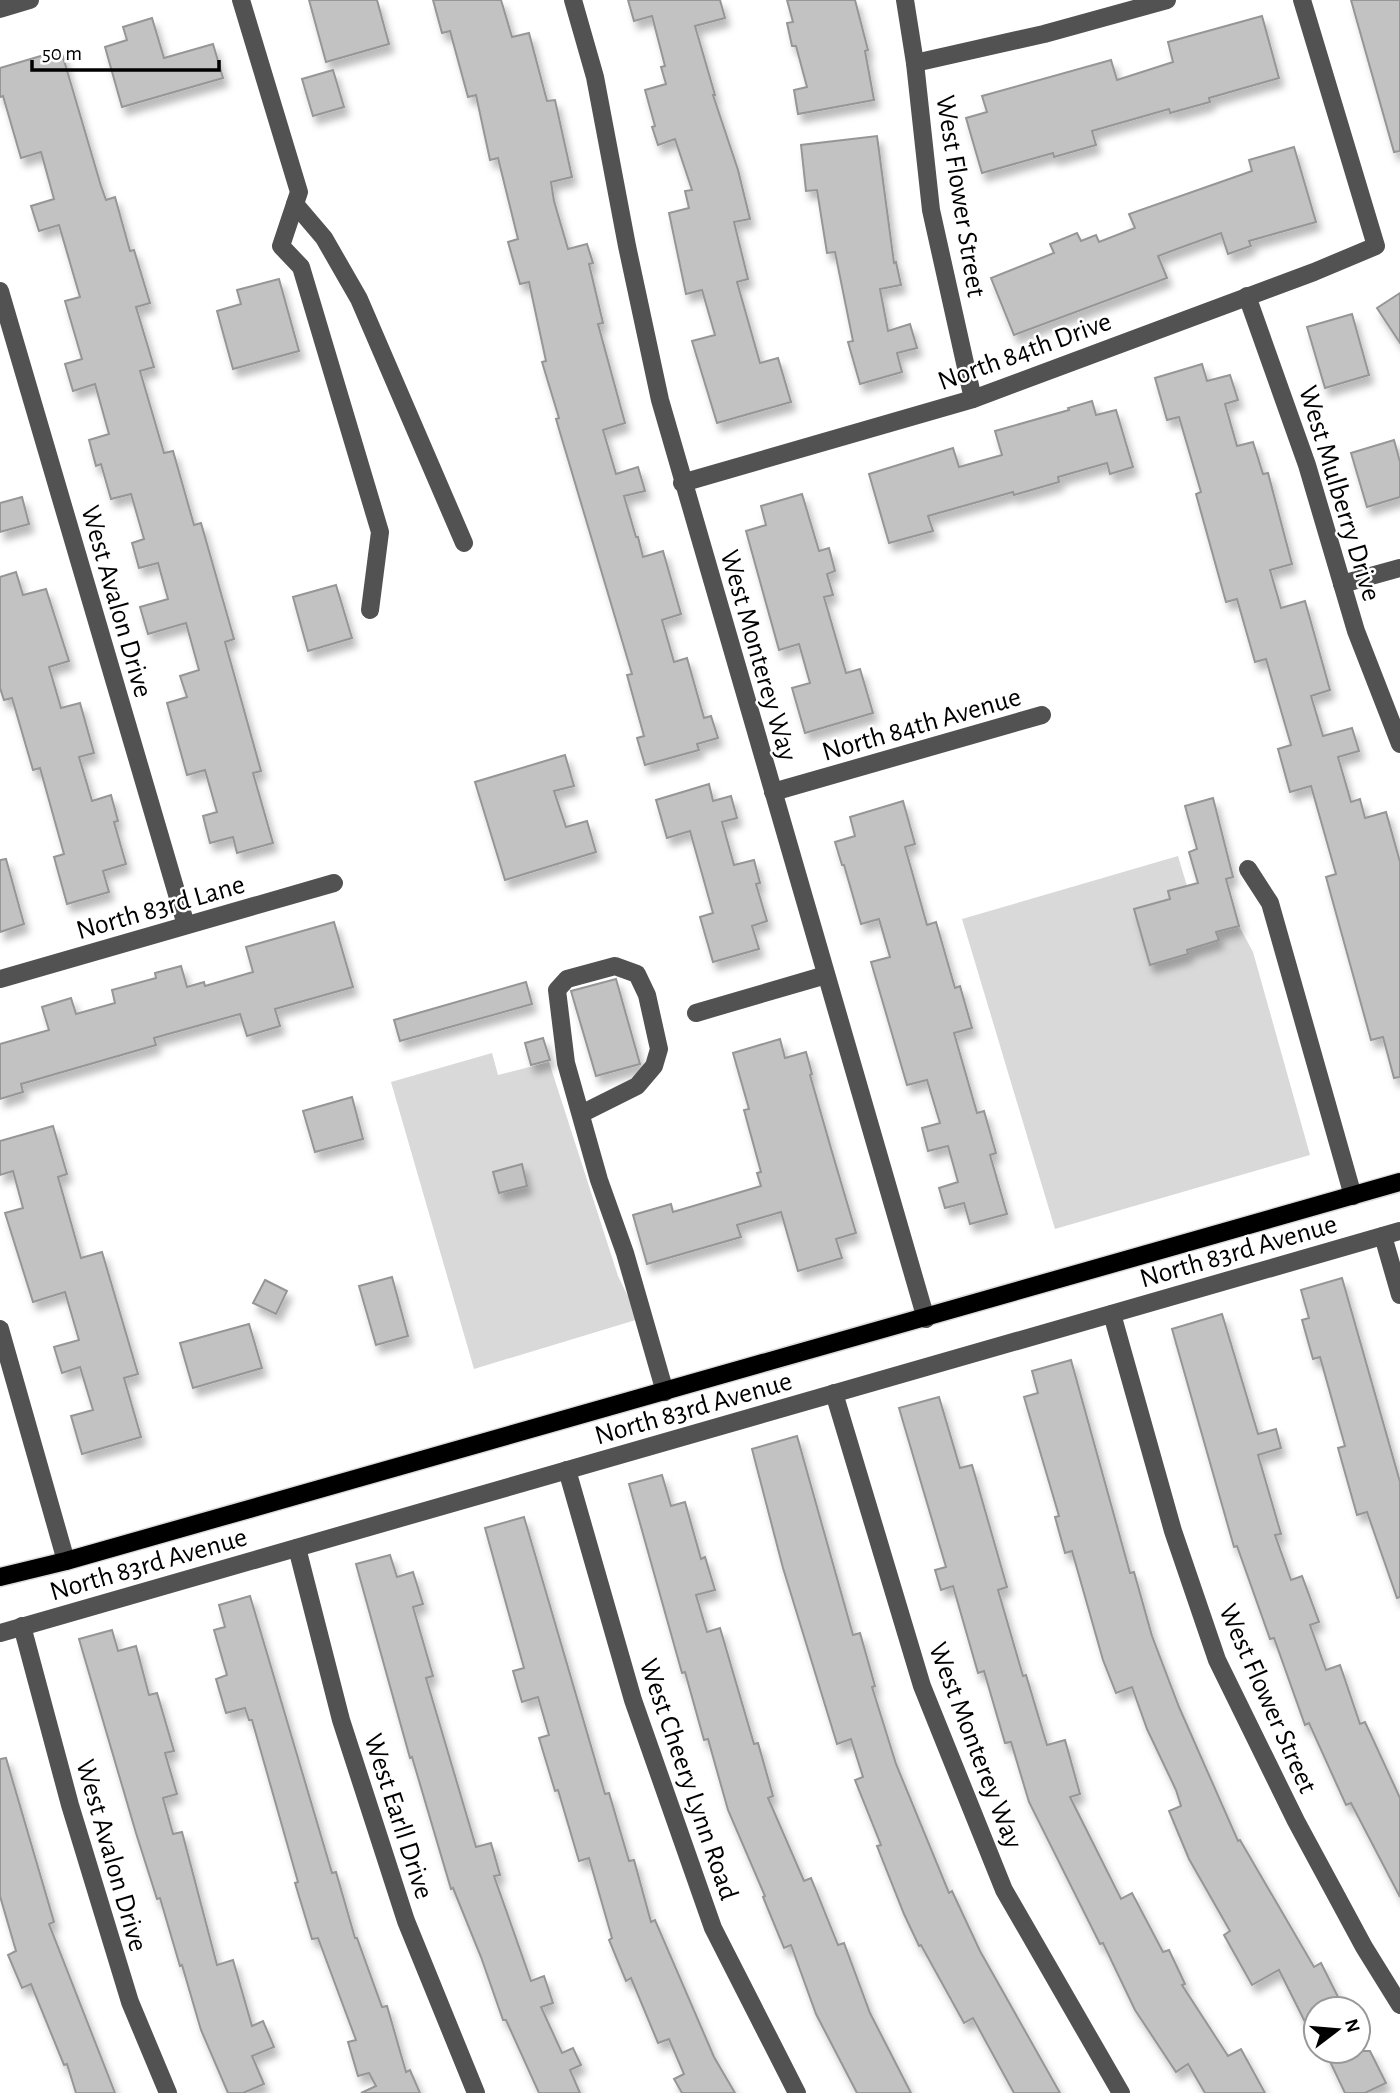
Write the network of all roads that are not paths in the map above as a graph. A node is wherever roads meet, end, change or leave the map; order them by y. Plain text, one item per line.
1 (30, 0) edge
2 (241, 0) edge
3 (573, 0) edge
4 (905, 0) edge
5 (1167, 0) edge
6 (1302, 0) edge
7 (0, 9) edge
8 (915, 63) junction
9 (295, 204) junction
10 (0, 291) edge
11 (1247, 296) junction
12 (973, 399) junction
13 (682, 483) junction
14 (464, 543) dead end
15 (1400, 568) edge
16 (1342, 584) junction
17 (370, 610) dead end
18 (1042, 715) dead end
19 (1400, 744) edge
20 (774, 792) junction
21 (1248, 869) dead end
22 (334, 883) dead end
23 (186, 925) junction
24 (826, 975) junction
25 (0, 979) edge
26 (696, 1013) dead end
27 (581, 1114) junction
28 (1400, 1182) edge
29 (1353, 1196) junction
30 (1391, 1234) edge
31 (1400, 1295) edge
32 (1112, 1314) junction
33 (926, 1319) junction
34 (1, 1336) edge
35 (665, 1392) junction
36 (834, 1394) junction
37 (567, 1470) junction
38 (297, 1548) junction
39 (66, 1561) junction
40 (0, 1577) edge
41 (22, 1626) junction
42 (0, 1633) edge
43 (1400, 2005) edge
44 (168, 2093) edge
45 (475, 2093) edge
46 (797, 2093) edge
47 (1121, 2093) edge

1 - 7 street
2 - 9 street
3 - 13 street, West Monterey Way
4 - 8 street, West Flower Street
5 - 8 street
6 - 11 street, North 84th Drive
8 - 12 street, West Flower Street
9 - 14 street
9 - 17 street
10 - 23 street, West Avalon Drive
11 - 12 street, North 84th Drive
11 - 16 street, West Mulberry Drive
12 - 13 street, North 84th Drive
13 - 20 street, West Monterey Way
15 - 16 street
16 - 19 street, West Mulberry Drive
18 - 20 street, North 84th Avenue
20 - 24 street, West Monterey Way
21 - 29 street
22 - 23 street, North 83rd Lane
23 - 25 street, North 83rd Lane
24 - 26 street
24 - 33 street, West Monterey Way
27 - 27 street
27 - 35 street
28 - 29 main road, North 83rd Avenue
29 - 33 main road, North 83rd Avenue
30 - 31 street
30 - 32 street, North 83rd Avenue
32 - 36 street, North 83rd Avenue
32 - 43 street, West Flower Street
33 - 35 main road, North 83rd Avenue
34 - 39 street
35 - 39 main road, North 83rd Avenue
36 - 37 street, North 83rd Avenue
36 - 47 street, West Monterey Way
37 - 38 street, North 83rd Avenue
37 - 46 street, West Cheery Lynn Road
38 - 41 street, North 83rd Avenue
38 - 45 street, West Earll Drive
39 - 40 main road, North 83rd Avenue
41 - 42 street, North 83rd Avenue
41 - 44 street, West Avalon Drive

